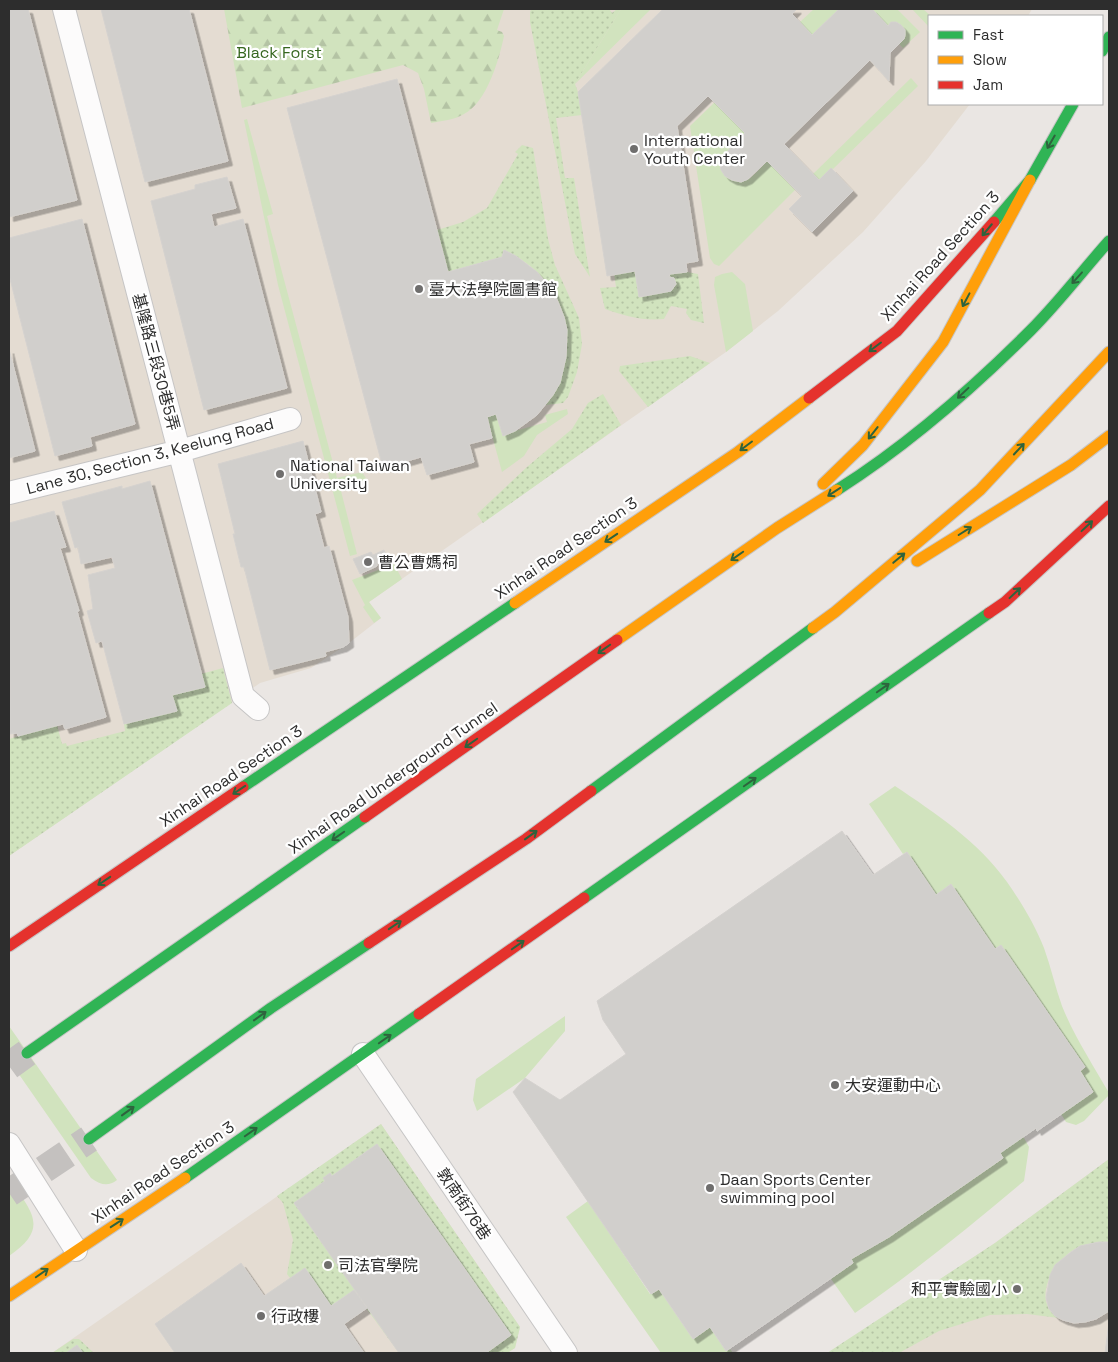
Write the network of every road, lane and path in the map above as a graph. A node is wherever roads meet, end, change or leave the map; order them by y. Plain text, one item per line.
1 (64, 9) edge
2 (1109, 37) edge
3 (1103, 49) edge
4 (1072, 105) edge
5 (1030, 180) junction
6 (1109, 241) edge
7 (1109, 352) edge
8 (290, 419) dead end
9 (1109, 436) edge
10 (180, 451) junction
11 (9, 493) edge
12 (1109, 506) edge
13 (777, 528) junction
14 (835, 612) junction
15 (258, 709) dead end
16 (9, 946) edge
17 (27, 1053) tunnel mouth
18 (363, 1054) junction
19 (89, 1139) tunnel mouth
20 (9, 1144) edge
21 (76, 1250) junction
22 (9, 1296) edge
23 (563, 1352) edge

1 - 10 lane, 基隆路三段30巷5弄
2 - 3 main road
4 -> 5 main road, Xinhai Road Section 3
5 -> 13 main road
5 -> 16 main road, Xinhai Road Section 3
6 -> 13 main road
14 -> 7 main road
8 - 10 lane, Lane 30, Section 3, Keelung Road
14 -> 9 main road
10 - 11 lane, Lane 30, Section 3, Keelung Road
10 - 15 lane, 基隆路三段30巷5弄
18 -> 12 main road, Xinhai Road Section 3
13 -> 17 main road, Xinhai Road Underground Tunnel
19 -> 14 main road
21 -> 18 main road, Xinhai Road Section 3
18 - 23 lane, 敦南街76巷
20 - 21 lane
22 -> 21 main road, Xinhai Road Section 3

